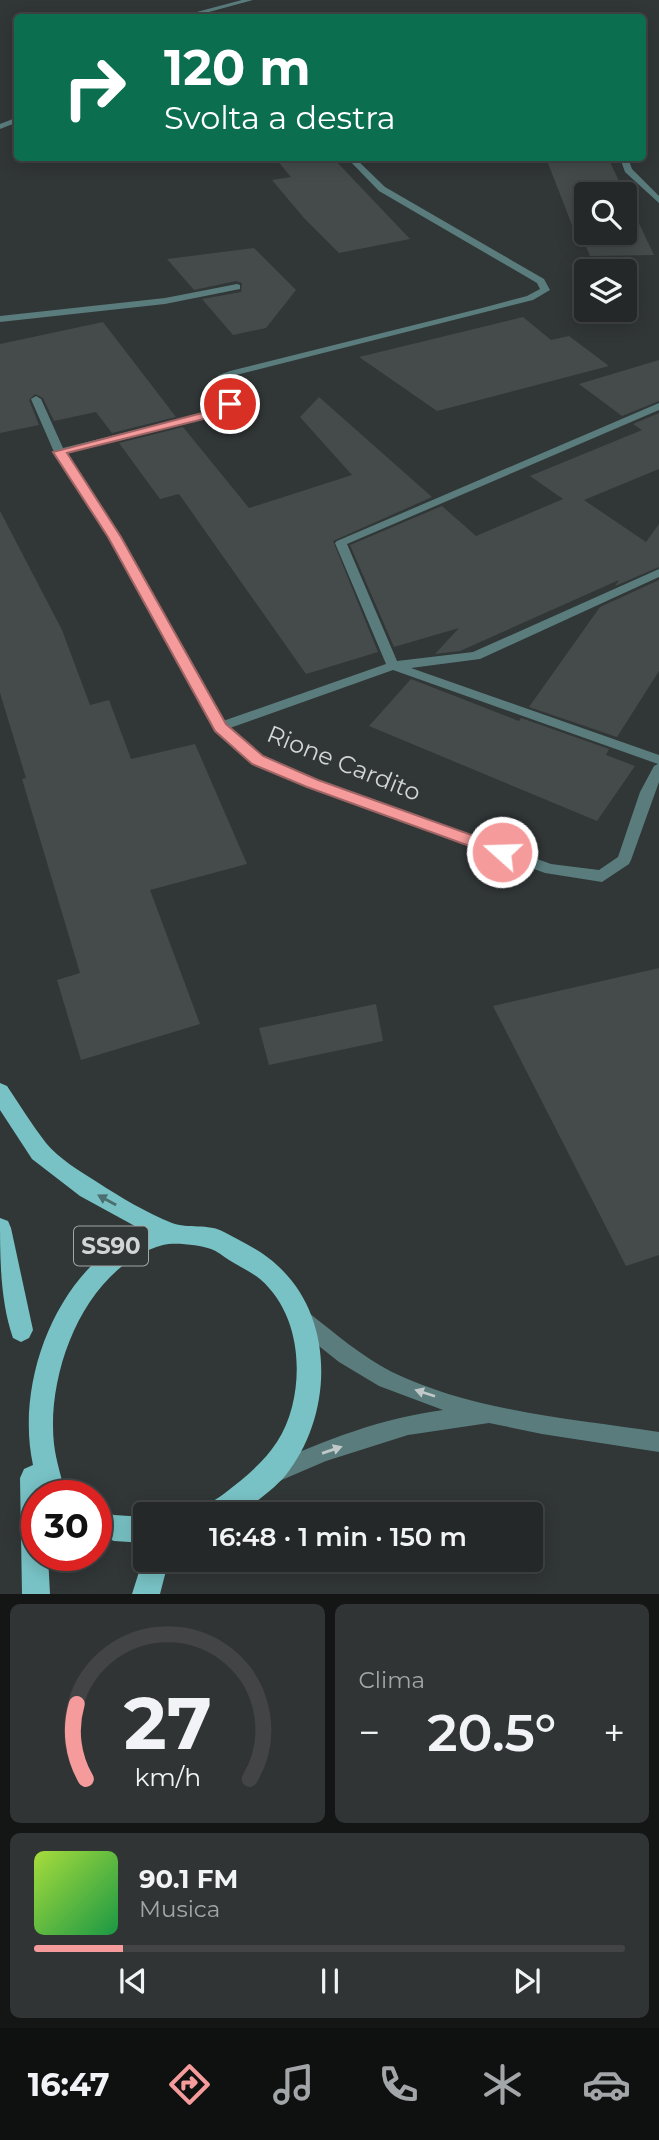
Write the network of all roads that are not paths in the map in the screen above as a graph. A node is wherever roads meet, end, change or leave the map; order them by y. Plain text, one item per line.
1 (250, 0) edge
2 (193, 14) edge
3 (354, 161) edge
4 (625, 161) edge
5 (659, 201) edge
6 (237, 287) dead end
7 (0, 319) edge
8 (36, 399) dead end
9 (659, 406) edge
10 (60, 452) junction
11 (659, 573) edge
12 (393, 666) junction
13 (220, 727) junction
14 (659, 760) edge
15 (659, 769) edge
16 (0, 1092) edge
17 (0, 1228) edge
18 (167, 1233) junction
19 (73, 1267) dead end
20 (40, 1300) dead end
21 (301, 1320) junction
22 (21, 1330) junction
23 (14, 1355) dead end
24 (490, 1415) junction
25 (659, 1442) edge
26 (17, 1443) dead end
27 (269, 1475) junction
28 (33, 1478) joint
29 (232, 1502) edge
30 (112, 1527) edge
31 (133, 1529) edge
32 (152, 1572) edge
33 (36, 1594) edge
34 (146, 1594) edge

1 - 2 street
3 - 10 street
4 - 5 street
6 - 7 street
8 - 10 street, Rione Cardito
9 - 12 street
10 - 13 street, Rione Cardito
11 - 12 street
12 - 13 street
12 - 14 street
13 - 15 street, Rione Cardito
18 -> 16 main road, SS90
17 - 22 main road
18 - 19 main road, SS90
18 - 21 main road, SS90
20 - 22 main road
24 -> 21 street
21 - 27 main road, SS90
22 - 23 main road
24 - 25 street
27 -> 24 street
26 - 28 main road
27 - 29 main road, SS90
28 - 33 main road
30 - 31 main road
32 - 34 main road

